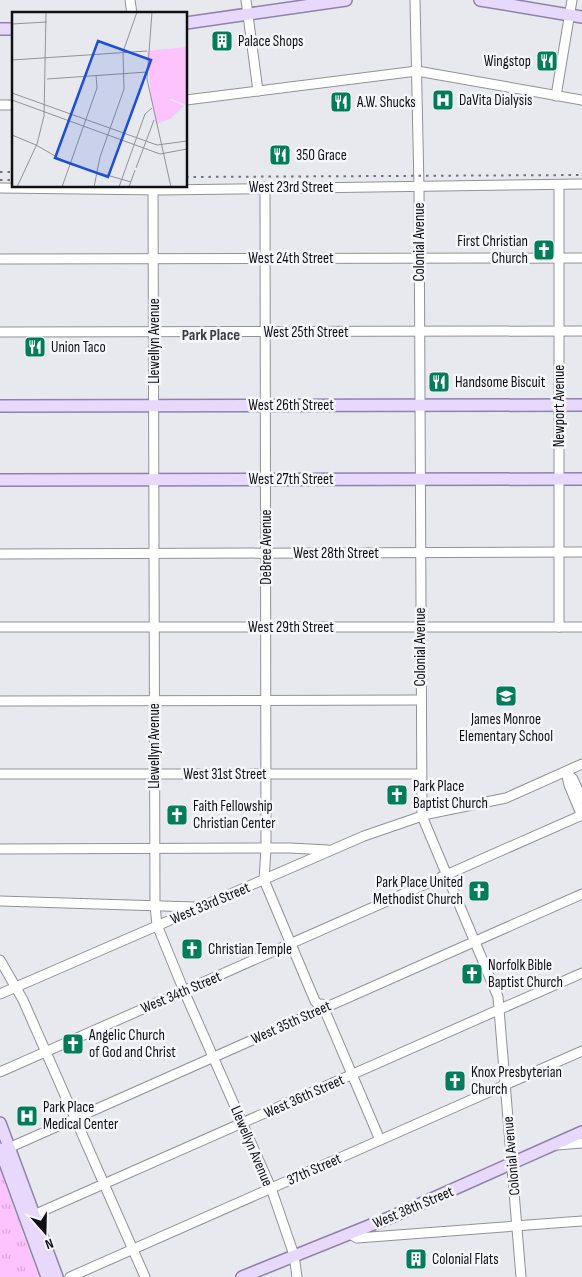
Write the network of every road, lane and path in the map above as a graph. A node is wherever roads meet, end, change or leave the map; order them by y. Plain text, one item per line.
1 (246, 0) edge
2 (346, 0) edge
3 (416, 0) edge
4 (480, 0) edge
5 (572, 0) edge
6 (248, 14) junction
7 (569, 15) junction
8 (582, 17) edge
9 (188, 23) edge
10 (417, 71) junction
11 (258, 91) junction
12 (556, 96) junction
13 (188, 100) edge
14 (582, 100) edge
15 (582, 184) edge
16 (559, 185) junction
17 (188, 187) edge
18 (265, 187) junction
19 (419, 187) junction
20 (153, 188) edge
21 (266, 258) junction
22 (419, 258) junction
23 (559, 258) junction
24 (582, 258) edge
25 (0, 259) edge
26 (154, 259) junction
27 (559, 331) junction
28 (582, 331) edge
29 (0, 332) edge
30 (154, 332) junction
31 (266, 332) junction
32 (419, 332) junction
33 (419, 405) junction
34 (559, 405) junction
35 (582, 405) edge
36 (0, 406) edge
37 (154, 406) junction
38 (266, 406) junction
39 (155, 479) junction
40 (266, 479) junction
41 (419, 479) junction
42 (559, 479) junction
43 (582, 479) edge
44 (0, 480) edge
45 (420, 552) junction
46 (559, 552) junction
47 (582, 552) edge
48 (154, 553) junction
49 (266, 553) junction
50 (0, 554) edge
51 (0, 627) edge
52 (155, 627) junction
53 (266, 627) junction
54 (420, 627) junction
55 (559, 627) junction
56 (582, 627) edge
57 (0, 700) edge
58 (266, 700) junction
59 (421, 700) junction
60 (154, 701) junction
61 (582, 764) edge
62 (566, 772) junction
63 (0, 774) edge
64 (154, 774) junction
65 (266, 774) junction
66 (421, 774) junction
67 (582, 799) edge
68 (582, 815) edge
69 (422, 816) junction
70 (154, 848) junction
71 (266, 848) junction
72 (0, 849) edge
73 (330, 850) junction
74 (446, 875) junction
75 (266, 879) junction
76 (582, 894) edge
77 (0, 901) edge
78 (155, 906) junction
79 (199, 908) junction
80 (157, 925) junction
81 (474, 941) junction
82 (292, 943) junction
83 (0, 960) edge
84 (582, 973) edge
85 (16, 987) junction
86 (184, 991) junction
87 (0, 994) edge
88 (322, 1009) junction
89 (499, 1010) junction
90 (582, 1051) edge
91 (45, 1052) junction
92 (213, 1057) junction
93 (0, 1072) edge
94 (351, 1075) junction
95 (504, 1085) junction
96 (74, 1119) junction
97 (0, 1123) edge
98 (243, 1123) junction
99 (582, 1132) edge
100 (380, 1140) junction
101 (582, 1143) edge
102 (552, 1146) junction
103 (3, 1150) edge
104 (511, 1164) junction
105 (104, 1184) junction
106 (271, 1188) junction
107 (30, 1217) junction
108 (582, 1220) edge
109 (517, 1226) junction
110 (350, 1234) junction
111 (132, 1249) junction
112 (294, 1255) junction
113 (47, 1277) edge
114 (57, 1277) edge
115 (70, 1277) edge
116 (145, 1277) edge
117 (242, 1277) edge
118 (298, 1277) edge
119 (521, 1277) edge

1 - 6 street
2 - 6 main road
3 - 10 street, Colonial Avenue
4 - 7 main road
5 - 7 street
6 - 9 main road
6 - 11 street
7 - 8 main road
7 - 12 street
10 - 11 street
10 - 12 street
10 - 19 street, Colonial Avenue
11 - 13 street
12 - 14 street
15 - 16 street, West 23rd Street
16 - 19 street, West 23rd Street
16 - 23 street, Newport Avenue
17 - 18 street, West 23rd Street
18 - 19 street, West 23rd Street
18 - 21 street, DeBree Avenue
19 - 22 street, Colonial Avenue
20 - 26 street, Llewellyn Avenue
21 - 22 street, West 24th Street
21 - 26 street, West 24th Street
21 - 31 street, DeBree Avenue
22 - 23 street, West 24th Street
22 - 32 street, Colonial Avenue
23 - 24 street, West 24th Street
23 - 27 street, Newport Avenue
25 - 26 street, West 24th Street
26 - 30 street, Llewellyn Avenue
27 - 28 street, West 25th Street
27 - 32 street, West 25th Street
27 - 34 street, Newport Avenue
29 - 30 street, West 25th Street
30 - 31 street, West 25th Street
30 - 37 street, Llewellyn Avenue
31 - 32 street, West 25th Street
31 - 38 street, DeBree Avenue
32 - 33 street, Colonial Avenue
33 - 34 main road, West 26th Street
33 - 38 main road, West 26th Street
33 - 41 street, Colonial Avenue
34 - 35 main road, West 26th Street
34 - 42 street, Newport Avenue
36 - 37 main road, West 26th Street
37 - 38 main road, West 26th Street
37 - 39 street, Llewellyn Avenue
38 - 40 street, DeBree Avenue
39 - 40 main road, West 27th Street
39 - 44 main road, West 27th Street
39 - 48 street, Llewellyn Avenue
40 - 41 main road, West 27th Street
40 - 49 street, DeBree Avenue
41 - 42 main road, West 27th Street
41 - 45 street, Colonial Avenue
42 - 43 main road, West 27th Street
42 - 46 street, Newport Avenue
45 - 46 street, West 28th Street
45 - 49 street, West 28th Street
45 - 54 street, Colonial Avenue
46 - 47 street, West 28th Street
46 - 55 street, Newport Avenue
48 - 49 street, West 28th Street
48 - 50 street, West 28th Street
48 - 52 street, Llewellyn Avenue
49 - 53 street, DeBree Avenue
51 - 52 street, West 29th Street
52 - 53 street, West 29th Street
52 - 60 street, Llewellyn Avenue
53 - 54 street, West 29th Street
53 - 58 street, DeBree Avenue
54 - 55 street, West 29th Street
54 - 59 street, Colonial Avenue
55 - 56 street, West 29th Street
57 - 60 street
58 - 59 street
58 - 60 street
58 - 65 street, DeBree Avenue
59 - 66 street, Colonial Avenue
60 - 64 street, Llewellyn Avenue
61 - 62 street, West 33rd Street
62 - 67 street
62 - 68 street
62 - 69 street, West 33rd Street
63 - 64 street, West 31st Street
64 - 65 street, West 31st Street
64 - 70 street, Llewellyn Avenue
65 - 66 street, West 31st Street
65 - 71 street, DeBree Avenue
66 - 69 street, Colonial Avenue
68 - 74 street, West 34th Street
69 - 73 street, West 33rd Street
69 - 74 street, Colonial Avenue
70 - 71 street
70 - 72 street
70 - 78 street, Llewellyn Avenue
71 - 73 street
71 - 75 street, DeBree Avenue
73 - 75 street, West 33rd Street
74 - 81 street, Colonial Avenue
74 - 82 street, West 34th Street
75 - 79 street, West 33rd Street
75 - 82 street, DeBree Avenue
76 - 81 street, West 35th Street
77 - 78 street
78 - 79 street
78 - 80 street, Llewellyn Avenue
79 - 80 street, West 33rd Street
80 - 85 street, West 33rd Street
80 - 86 street, Llewellyn Avenue
81 - 88 street, West 35th Street
81 - 89 street, Colonial Avenue
82 - 86 street, West 34th Street
82 - 88 street, DeBree Avenue
83 - 85 street
84 - 89 street, West 36th Street
85 - 87 street, West 33rd Street
85 - 91 street
86 - 91 street, West 34th Street
86 - 92 street, Llewellyn Avenue
88 - 92 street, West 35th Street
88 - 94 street, DeBree Avenue
89 - 94 street, West 36th Street
89 - 95 street, Colonial Avenue
90 - 95 street, 37th Street
91 - 93 street, West 34th Street
91 - 96 street
92 - 96 street, West 35th Street
92 - 98 street, Llewellyn Avenue
94 - 98 street, West 36th Street
94 - 100 street, DeBree Avenue
95 - 100 street, 37th Street
95 - 104 street, Colonial Avenue
96 - 103 street, West 35th Street
96 - 105 street
97 - 103 main road
98 - 105 street, West 36th Street
98 - 106 street, Llewellyn Avenue
99 - 102 main road, West 38th Street
100 - 106 street, 37th Street
101 - 102 street
102 - 104 main road, West 38th Street
103 - 107 main road
104 - 109 street, Colonial Avenue
104 - 110 main road, West 38th Street
105 - 107 street, West 36th Street
105 - 111 street
106 - 111 street, 37th Street
106 - 112 street, Llewellyn Avenue
107 - 113 main road
107 - 114 main road
108 - 109 street
109 - 110 street
109 - 119 street, Colonial Avenue
110 - 112 main road, West 38th Street
111 - 115 street, 37th Street
111 - 116 street
112 - 117 main road, West 38th Street
112 - 118 street, Llewellyn Avenue

